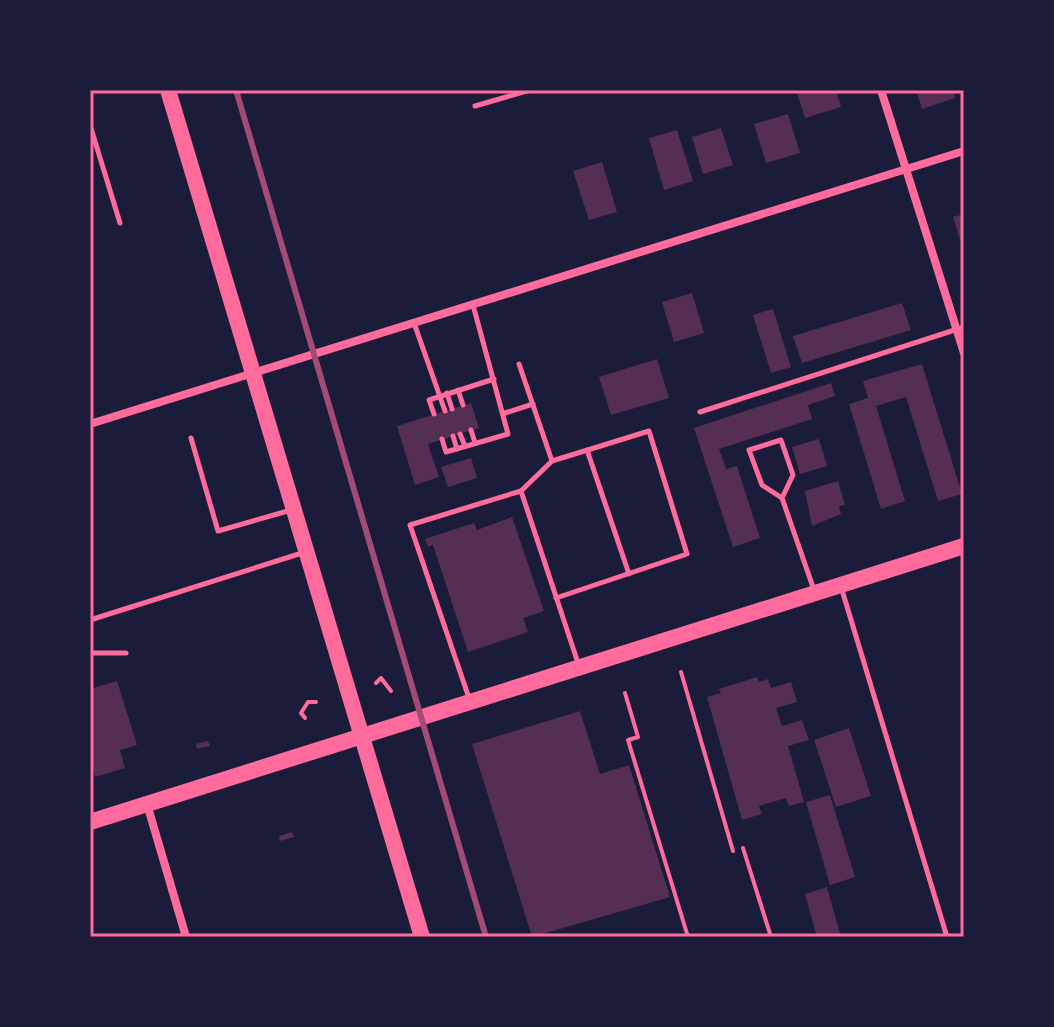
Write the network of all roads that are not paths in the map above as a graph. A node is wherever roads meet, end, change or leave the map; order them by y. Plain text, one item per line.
1 (168, 90) edge
2 (530, 90) edge
3 (881, 90) edge
4 (475, 106) dead end
5 (90, 125) edge
6 (964, 151) edge
7 (906, 169) junction
8 (120, 223) dead end
9 (473, 305) junction
10 (414, 323) junction
11 (960, 329) edge
12 (964, 353) edge
13 (519, 364) dead end
14 (252, 372) junction
15 (494, 379) junction
16 (458, 390) junction
17 (447, 393) junction
18 (440, 396) junction
19 (533, 404) junction
20 (463, 405) dead end
21 (700, 412) dead end
22 (505, 413) junction
23 (434, 414) dead end
24 (90, 424) edge
25 (471, 430) dead end
26 (460, 434) dead end
27 (453, 436) dead end
28 (191, 438) dead end
29 (442, 439) dead end
30 (475, 443) junction
31 (465, 446) junction
32 (457, 449) junction
33 (587, 450) junction
34 (552, 461) junction
35 (521, 491) junction
36 (782, 498) junction
37 (292, 510) junction
38 (964, 546) edge
39 (304, 552) junction
40 (629, 574) junction
41 (840, 585) junction
42 (815, 593) junction
43 (556, 598) junction
44 (90, 620) edge
45 (90, 653) edge
46 (126, 653) dead end
47 (579, 667) junction
48 (470, 702) junction
49 (361, 736) junction
50 (147, 804) junction
51 (90, 822) edge
52 (186, 937) edge
53 (422, 937) edge
54 (947, 937) edge

1 - 14 main road
2 - 4 lane
3 - 7 street
5 - 8 lane
6 - 7 street
7 - 9 street
7 - 11 street
9 - 10 street
9 - 15 lane
10 - 14 street
10 - 18 lane
11 - 12 street
11 - 21 lane
13 - 19 lane
14 - 24 street
14 - 37 main road
15 - 16 lane
15 - 22 lane
16 - 17 lane
16 - 20 lane
17 - 18 lane
17 - 18 lane
18 - 23 lane
19 - 22 lane
19 - 34 lane
22 - 30 lane
25 - 30 lane
26 - 31 lane
27 - 32 lane
28 - 37 lane
29 - 32 lane
30 - 31 lane
31 - 32 lane
33 - 34 lane
33 - 40 lane
33 - 40 lane
34 - 35 lane
35 - 43 lane
35 - 48 lane
36 - 36 lane
36 - 42 lane
37 - 39 main road
38 - 41 main road
39 - 44 lane
39 - 49 main road
40 - 43 lane
41 - 42 main road
41 - 54 lane
42 - 47 main road
43 - 47 lane
45 - 46 lane
47 - 48 main road
48 - 49 main road
49 - 50 main road
49 - 53 main road
50 - 51 main road
50 - 52 street

